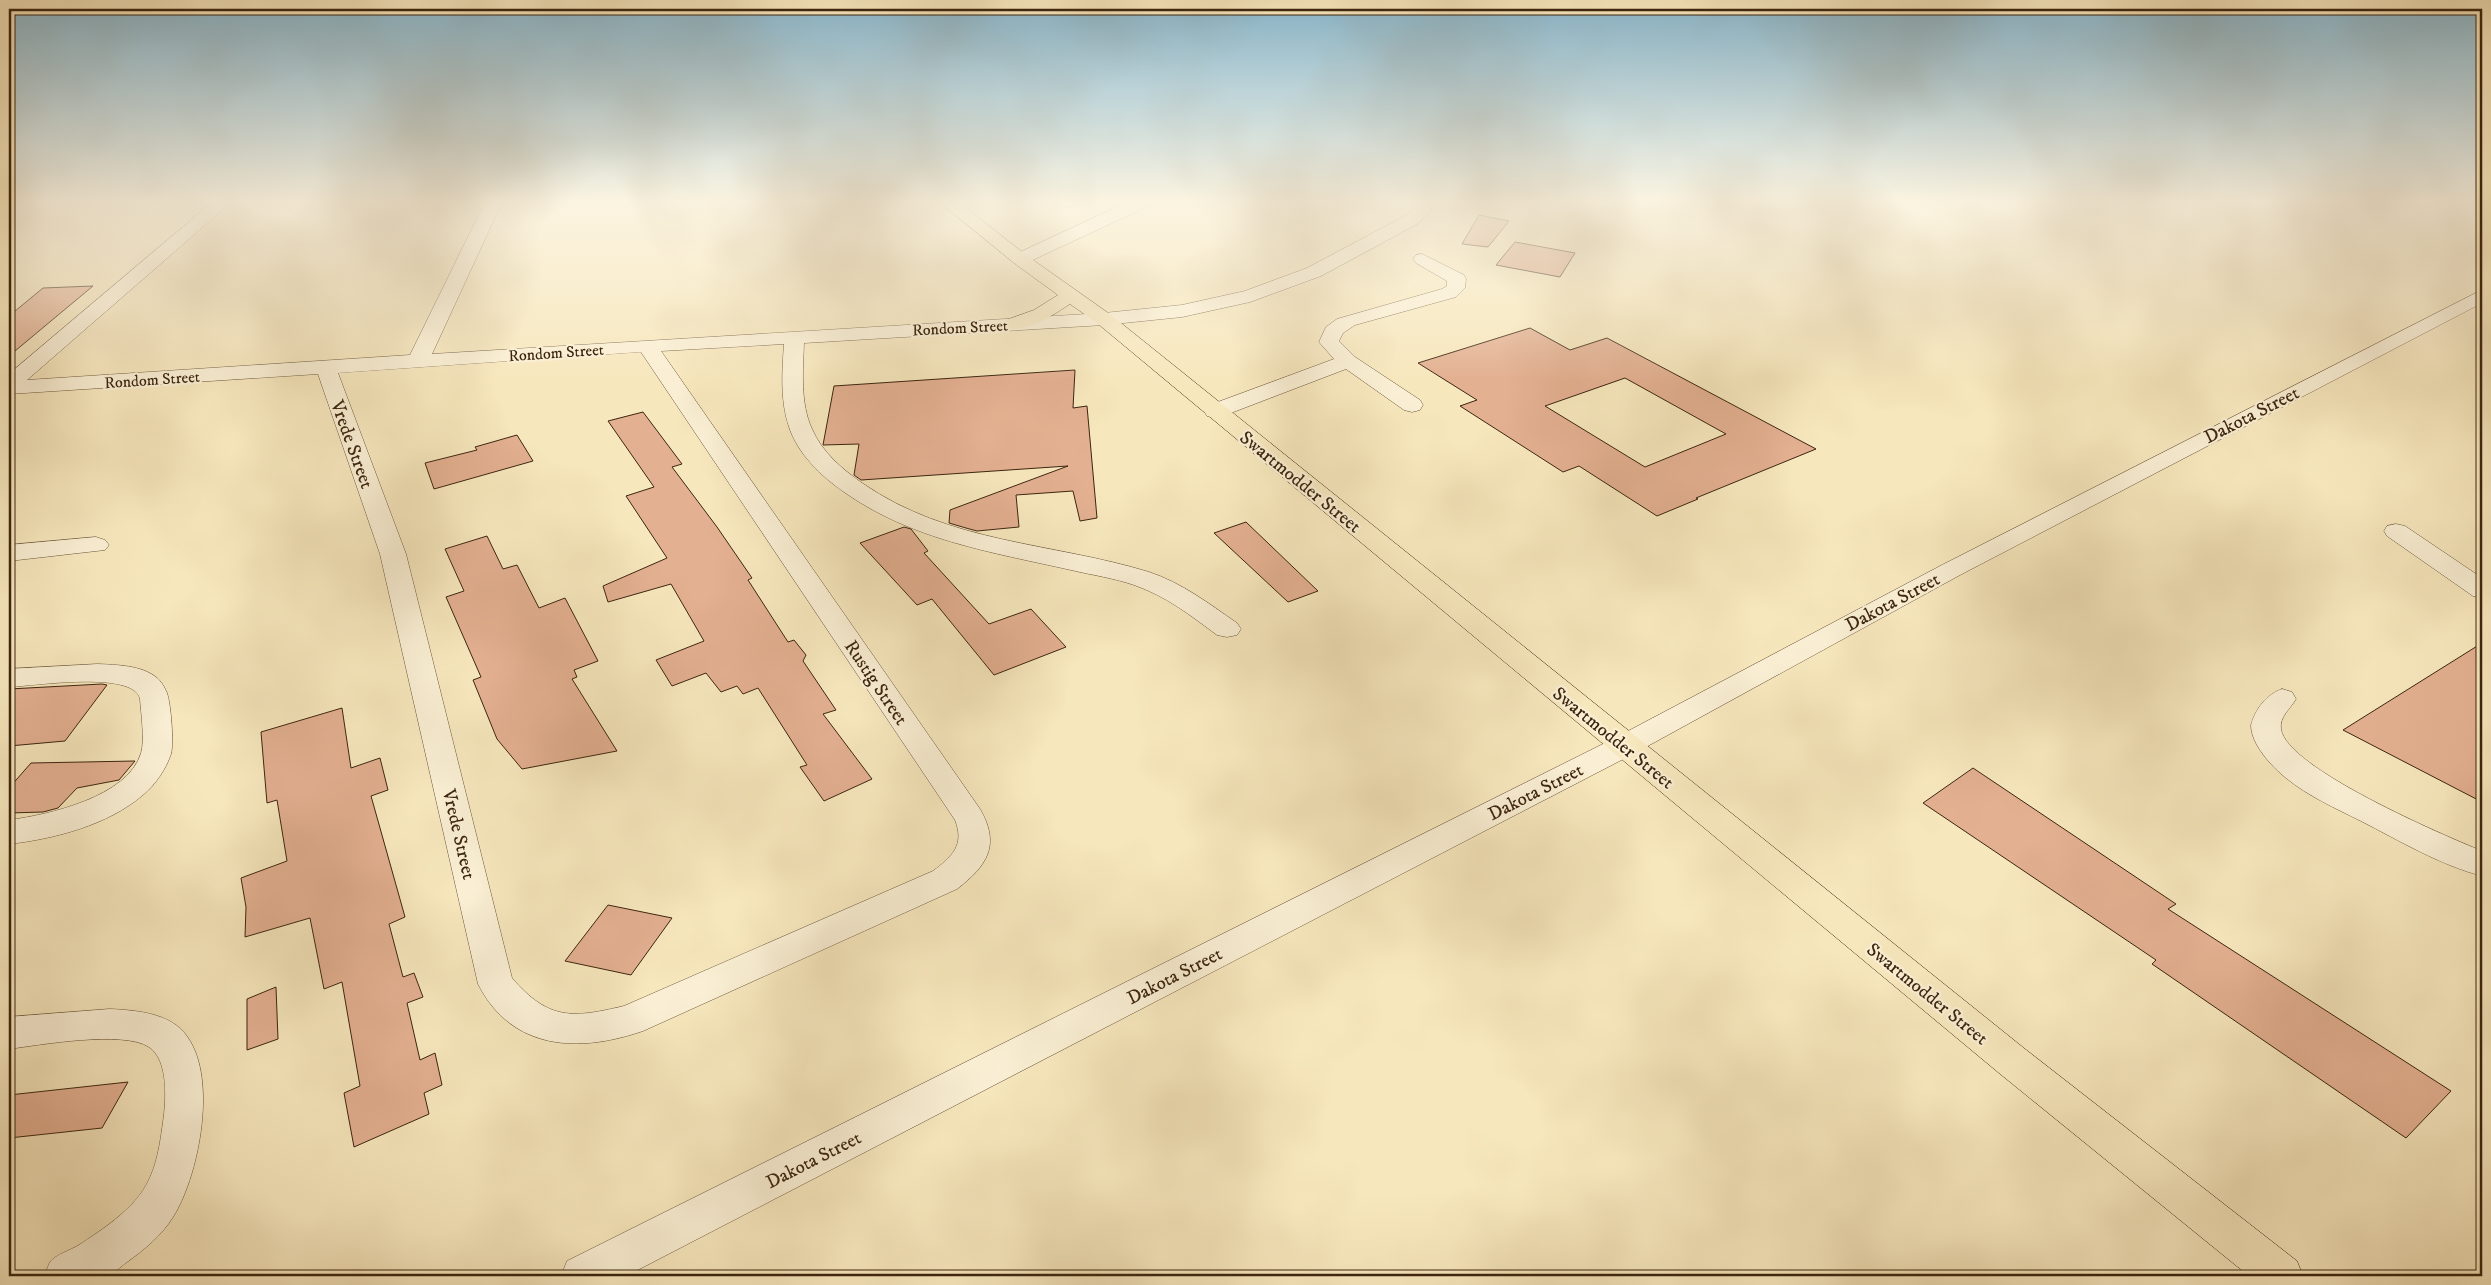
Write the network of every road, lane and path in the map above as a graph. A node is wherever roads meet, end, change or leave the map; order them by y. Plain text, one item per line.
1 (156, 260) edge
2 (466, 260) edge
3 (1021, 260) edge
4 (1335, 260) edge
5 (1424, 260) edge
6 (1070, 296) junction
7 (2482, 296) edge
8 (1104, 319) junction
9 (1013, 324) junction
10 (794, 337) junction
11 (647, 346) junction
12 (418, 361) junction
13 (1348, 361) junction
14 (326, 368) junction
15 (9, 386) edge
16 (1412, 405) dead end
17 (1215, 411) junction
18 (2396, 531) dead end
19 (96, 546) dead end
20 (9, 553) edge
21 (2482, 590) edge
22 (1227, 629) dead end
23 (9, 678) edge
24 (2282, 699) dead end
25 (1624, 746) junction
26 (9, 832) edge
27 (2482, 864) edge
28 (793, 948) joint
29 (9, 1033) edge
30 (66, 1276) edge
31 (582, 1276) edge
32 (2282, 1276) edge

1 - 15 street
2 - 12 street
3 - 6 main road, Swartmodder Street
4 - 8 street, Rondom Street
5 - 13 street
6 - 8 main road, Swartmodder Street
6 - 9 main road
7 - 25 street, Dakota Street
8 - 9 street, Rondom Street
8 - 17 main road, Swartmodder Street
9 - 10 street, Rondom Street
10 - 11 street, Rondom Street
10 - 22 street
11 - 12 street, Rondom Street
11 - 28 street, Rustig Street
12 - 14 street, Rondom Street
13 - 16 street
13 - 17 street
14 - 15 street, Rondom Street
14 - 28 street, Vrede Street
17 - 25 main road, Swartmodder Street
18 - 21 street
19 - 20 street
23 - 26 street
24 - 27 street
25 - 31 street, Dakota Street
25 - 32 main road, Swartmodder Street
29 - 30 street

